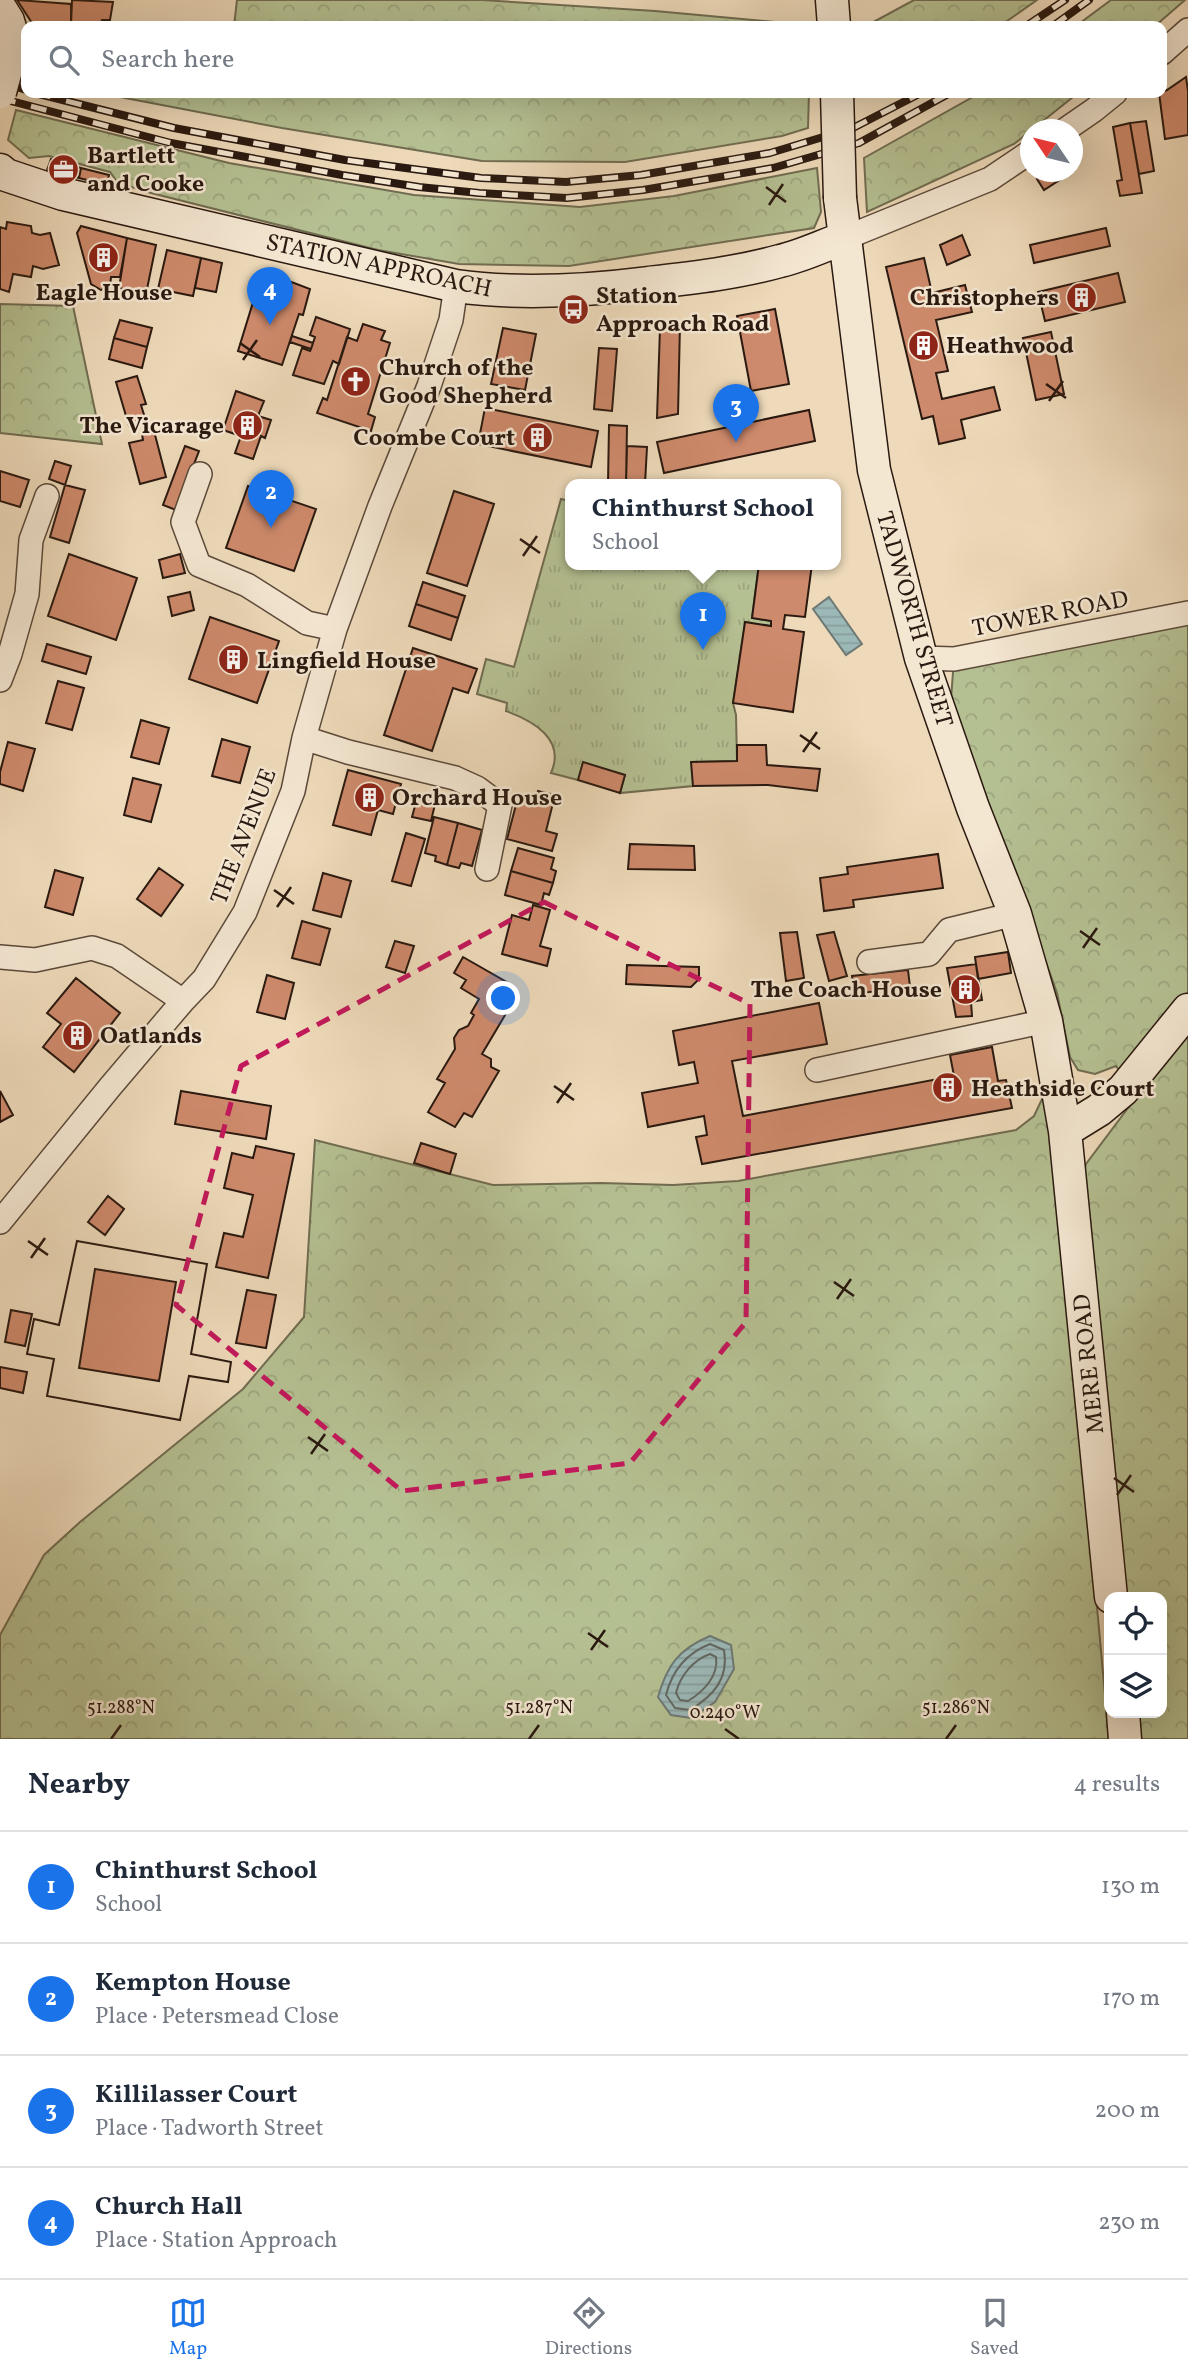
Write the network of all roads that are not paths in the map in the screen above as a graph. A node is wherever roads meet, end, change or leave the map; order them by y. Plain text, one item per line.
1 (832, 0) edge
2 (0, 8) edge
3 (834, 21) edge
4 (1188, 30) edge
5 (1167, 49) edge
6 (0, 92) edge
7 (837, 98) edge
8 (1108, 98) edge
9 (1080, 119) edge
10 (1020, 159) edge
11 (0, 170) edge
12 (845, 237) junction
13 (456, 286) junction
14 (200, 474) dead end
15 (47, 496) dead end
16 (1188, 613) edge
17 (335, 629) junction
18 (921, 658) junction
19 (0, 680) edge
20 (304, 737) junction
21 (487, 869) dead end
22 (1015, 914) junction
23 (0, 957) edge
24 (869, 961) dead end
25 (183, 1001) junction
26 (1188, 1010) edge
27 (1046, 1021) junction
28 (817, 1070) dead end
29 (1065, 1131) junction
30 (0, 1222) edge
31 (1111, 1592) edge
32 (1123, 1718) edge
33 (1125, 1739) edge

1 - 3 main road
2 - 6 main road, bridge
4 - 5 street
7 - 12 main road, TADWORTH STREET, bridge
8 - 9 street
10 - 12 street
11 - 13 main road, STATION APPROACH
12 - 13 main road, STATION APPROACH
12 - 18 main road, TADWORTH STREET
13 - 17 street, THE AVENUE
14 - 17 street
15 - 19 street
16 - 18 street, TOWER ROAD
17 - 20 street, THE AVENUE
18 - 22 main road, TADWORTH STREET
20 - 21 street
20 - 25 street, THE AVENUE
22 - 24 street
22 - 27 main road, TADWORTH STREET
23 - 25 street
25 - 30 street, THE AVENUE
26 - 29 main road
27 - 28 street
27 - 29 main road, TADWORTH STREET
29 - 31 main road, MERE ROAD
32 - 33 main road

